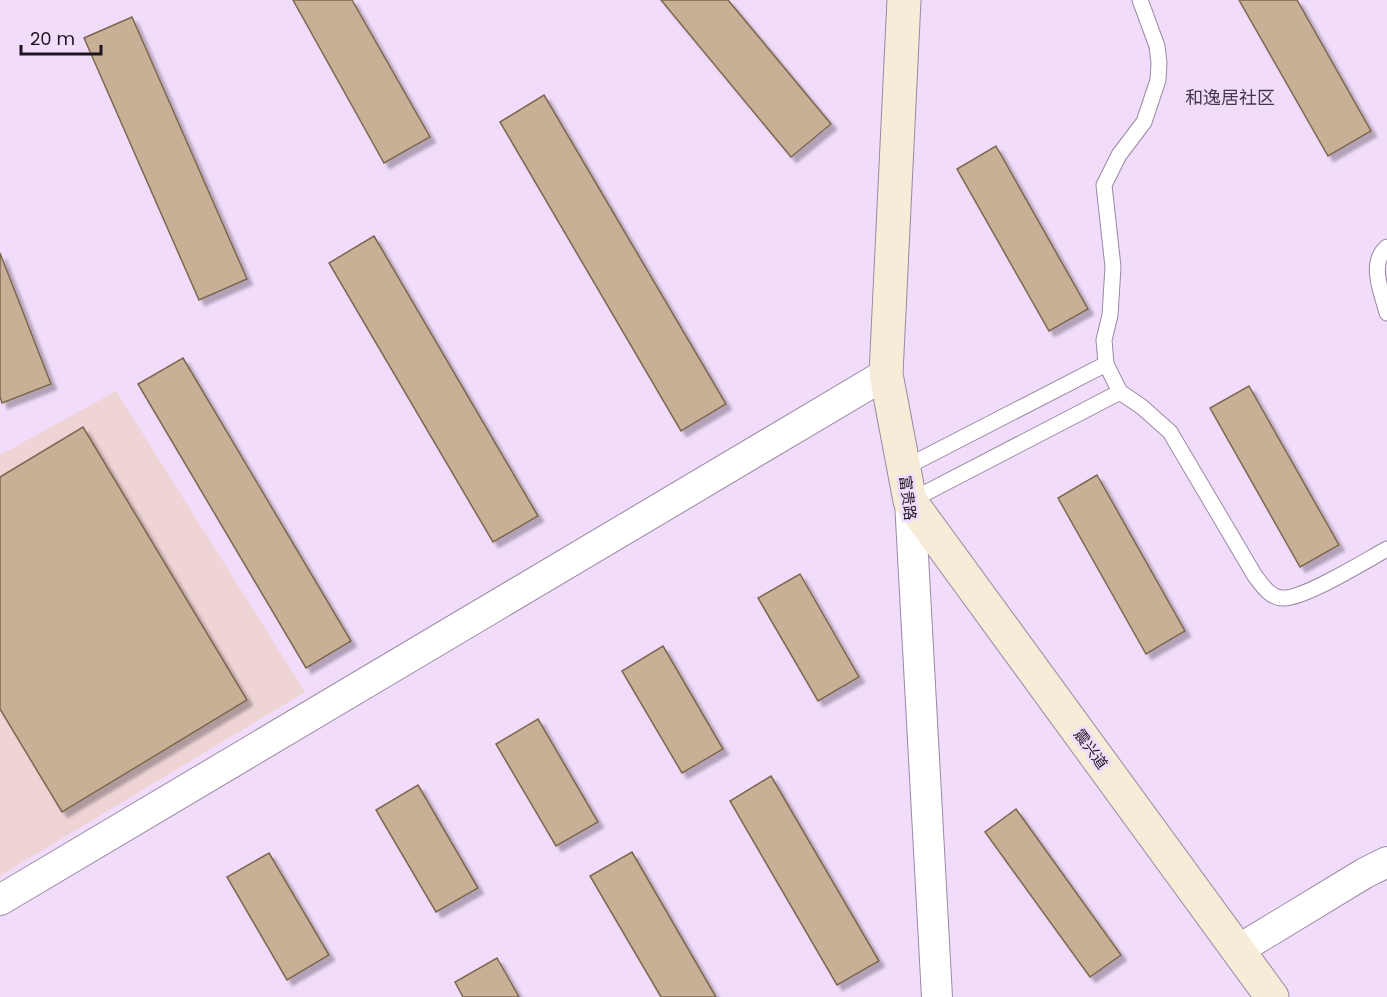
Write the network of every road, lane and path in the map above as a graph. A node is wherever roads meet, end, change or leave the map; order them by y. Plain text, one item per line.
1 (904, 0) edge
2 (1140, 0) edge
3 (1387, 247) edge
4 (1387, 313) edge
5 (1106, 364) junction
6 (886, 374) junction
7 (1120, 392) junction
8 (904, 468) junction
9 (910, 501) junction
10 (1387, 549) edge
11 (1387, 862) edge
12 (0, 900) edge
13 (1238, 950) junction
14 (937, 997) edge
15 (1272, 997) edge

1 - 6 street, 富贵路
2 - 5 lane
3 - 4 lane
5 - 7 lane
5 - 8 lane
6 - 8 street, 富贵路
6 - 12 street
7 - 9 lane
7 - 10 lane
8 - 9 street, 富贵路
9 - 13 street, 震兴道
9 - 14 street, 富贵路
11 - 13 street
13 - 15 street, 震兴道

